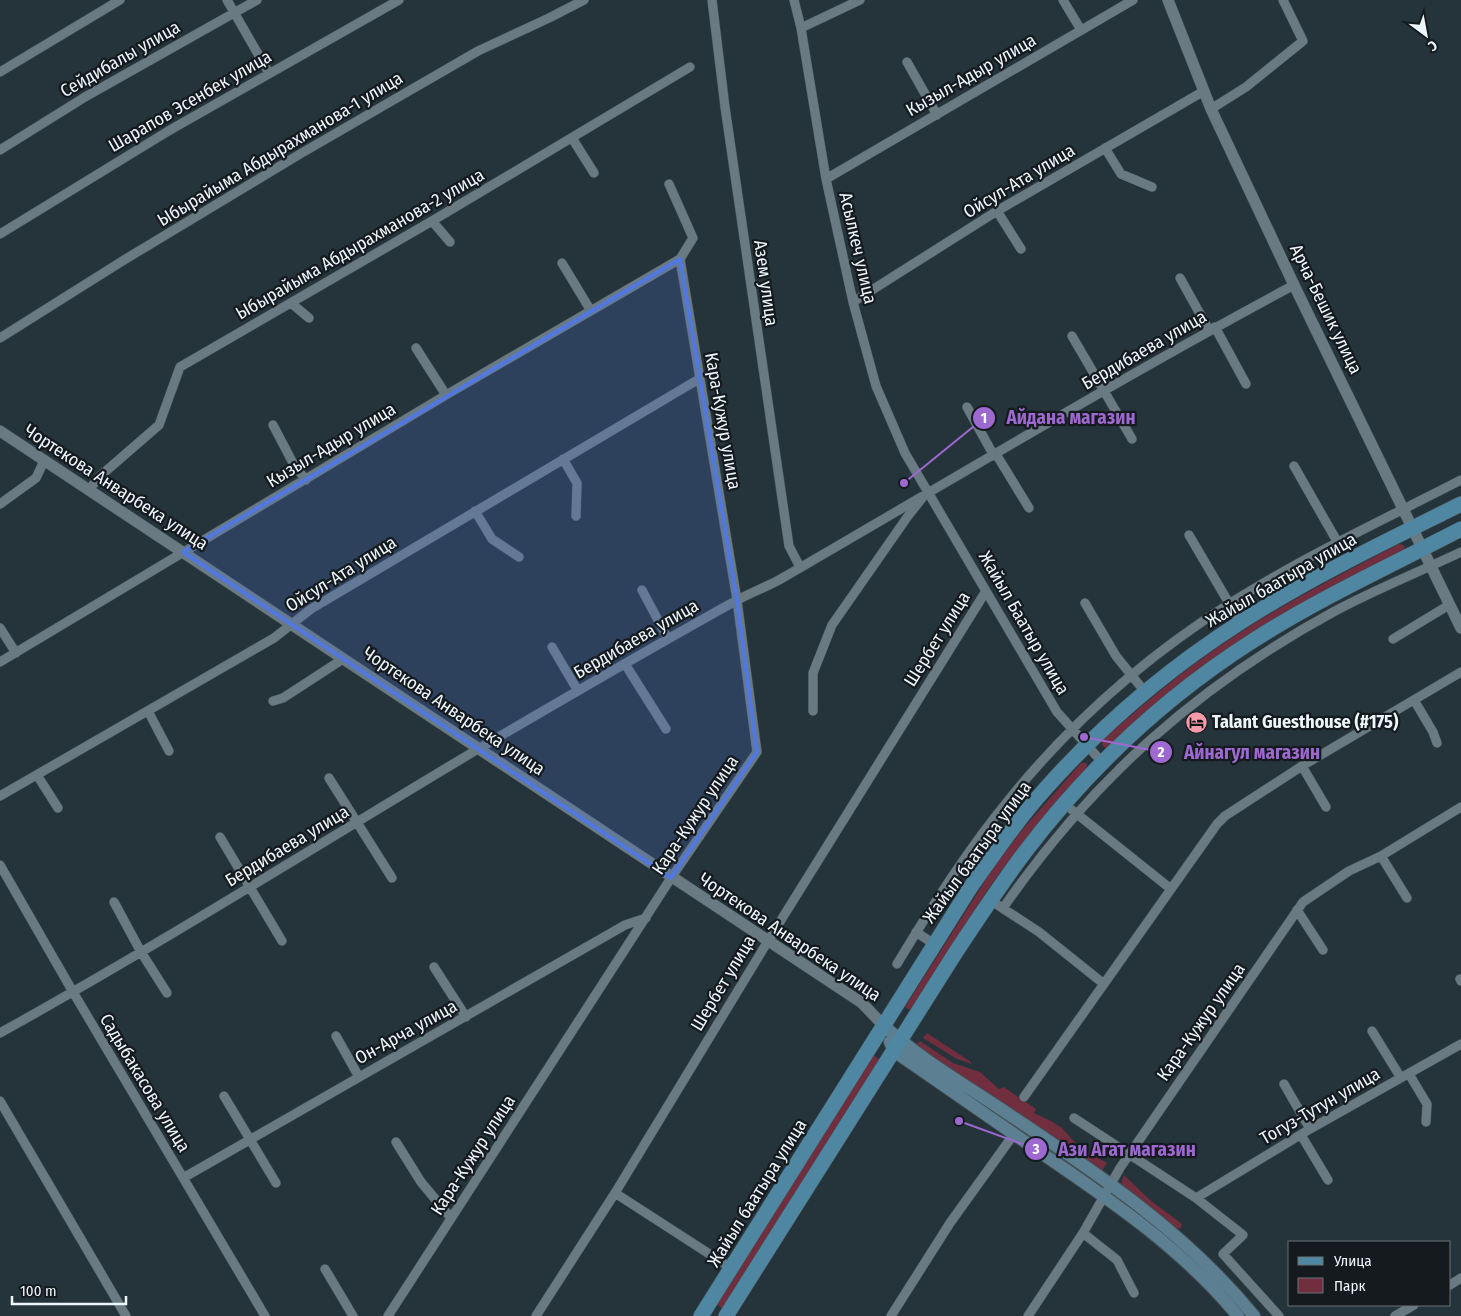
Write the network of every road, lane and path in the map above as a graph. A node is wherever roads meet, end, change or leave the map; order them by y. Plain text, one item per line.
1 (120, 0) edge
2 (227, 0) edge
3 (257, 0) edge
4 (399, 0) edge
5 (584, 0) edge
6 (712, 0) edge
7 (794, 0) edge
8 (860, 0) edge
9 (1063, 0) edge
10 (1133, 0) edge
11 (1168, 0) edge
12 (1283, 0) edge
13 (234, 13) junction
14 (801, 28) junction
15 (1081, 30) junction
16 (907, 62) dead end
17 (690, 67) dead end
18 (0, 72) edge
19 (269, 73) junction
20 (1204, 91) junction
21 (1211, 109) junction
22 (937, 115) junction
23 (572, 138) junction
24 (1106, 148) junction
25 (0, 150) edge
26 (594, 173) dead end
27 (826, 179) junction
28 (669, 184) dead end
29 (1152, 187) dead end
30 (997, 211) junction
31 (432, 222) junction
32 (0, 234) edge
33 (450, 242) dead end
34 (1021, 249) dead end
35 (680, 259) junction
36 (562, 263) dead end
37 (1180, 278) dead end
38 (1294, 285) junction
39 (853, 302) junction
40 (290, 303) junction
41 (591, 311) junction
42 (309, 318) dead end
43 (1212, 329) junction
44 (1072, 336) dead end
45 (0, 338) edge
46 (416, 348) dead end
47 (699, 379) junction
48 (1246, 384) dead end
49 (1105, 391) junction
50 (446, 395) junction
51 (967, 407) dead end
52 (273, 425) dead end
53 (0, 431) edge
54 (1132, 439) dead end
55 (995, 455) junction
56 (563, 459) junction
57 (44, 461) junction
58 (1294, 466) dead end
59 (306, 480) junction
60 (1461, 480) edge
61 (89, 490) junction
62 (928, 491) junction
63 (0, 504) edge
64 (1461, 504) edge
65 (1030, 508) dead end
66 (1403, 510) junction
67 (475, 511) junction
68 (576, 516) dead end
69 (1412, 529) junction
70 (1461, 530) edge
71 (1189, 535) dead end
72 (1338, 543) junction
73 (1422, 550) junction
74 (183, 552) junction
75 (1461, 552) edge
76 (519, 557) dead end
77 (800, 567) junction
78 (1430, 567) junction
79 (642, 590) dead end
80 (986, 591) junction
81 (737, 600) junction
82 (1085, 603) dead end
83 (1228, 604) junction
84 (1449, 604) junction
85 (1240, 622) junction
86 (292, 624) junction
87 (0, 628) edge
88 (1461, 628) edge
89 (668, 639) junction
90 (1393, 639) dead end
91 (552, 647) dead end
92 (16, 652) junction
93 (343, 659) junction
94 (0, 662) edge
95 (625, 664) junction
96 (1461, 672) edge
97 (1132, 676) junction
98 (578, 691) junction
99 (1145, 692) junction
100 (273, 700) dead end
101 (1414, 700) junction
102 (148, 711) junction
103 (814, 711) dead end
104 (666, 729) dead end
105 (1073, 730) junction
106 (1437, 743) dead end
107 (1087, 746) junction
108 (478, 749) junction
109 (169, 751) dead end
110 (1102, 762) junction
111 (1302, 766) junction
112 (37, 775) junction
113 (329, 778) dead end
114 (0, 796) edge
115 (1326, 807) dead end
116 (1461, 807) edge
117 (58, 808) dead end
118 (1070, 809) junction
119 (358, 823) junction
120 (220, 837) dead end
121 (1381, 856) junction
122 (0, 865) edge
123 (392, 878) dead end
124 (671, 878) junction
125 (250, 888) junction
126 (1172, 889) junction
127 (1407, 898) dead end
128 (114, 902) dead end
129 (997, 904) junction
130 (1297, 910) junction
131 (646, 918) junction
132 (916, 932) junction
133 (282, 941) dead end
134 (768, 941) junction
135 (934, 944) junction
136 (1322, 950) dead end
137 (141, 952) junction
138 (897, 964) dead end
139 (434, 968) dead end
140 (1104, 984) junction
141 (73, 992) junction
142 (167, 992) dead end
143 (466, 1017) junction
144 (884, 1026) junction
145 (1372, 1030) dead end
146 (0, 1034) edge
147 (336, 1036) dead end
148 (1461, 1044) edge
149 (897, 1046) junction
150 (1405, 1076) junction
151 (359, 1077) junction
152 (1284, 1084) dead end
153 (224, 1096) dead end
154 (1024, 1097) dead end
155 (0, 1102) edge
156 (1074, 1118) dead end
157 (1426, 1122) dead end
158 (1310, 1129) junction
159 (1014, 1134) junction
160 (1301, 1135) junction
161 (251, 1139) junction
162 (396, 1142) dead end
163 (1130, 1154) junction
164 (183, 1178) junction
165 (1328, 1180) dead end
166 (276, 1183) dead end
167 (1108, 1191) junction
168 (615, 1193) junction
169 (1196, 1198) junction
170 (451, 1218) junction
171 (1083, 1233) junction
172 (731, 1268) junction
173 (326, 1269) dead end
174 (1134, 1293) dead end
175 (1412, 1306) edge
176 (126, 1316) edge
177 (265, 1316) edge
178 (353, 1316) edge
179 (388, 1316) edge
180 (536, 1316) edge
181 (700, 1316) edge
182 (726, 1316) edge
183 (891, 1316) edge
184 (1028, 1316) edge
185 (1238, 1316) edge
186 (1254, 1316) edge
187 (1280, 1316) edge
188 (1396, 1316) edge

1 - 18 street
2 - 13 street
3 - 13 street, Сейдибалы улица
4 - 19 street, Шарапов Эсенбек улица
5 - 45 street, Ыбырайыма Абдырахманова-1 улица
6 - 77 street, Азем улица
7 - 14 street, Асылкеч улица
8 - 14 street
9 - 15 street
10 - 15 street, Кызыл-Адыр улица
11 - 20 street, Арча-Бешик улица
12 - 21 street
13 - 19 street
13 - 25 street, Сейдибалы улица
14 - 27 street, Асылкеч улица
15 - 22 street, Кызыл-Адыр улица
16 - 22 street
17 - 23 street, Ыбырайыма Абдырахманова-2 улица
19 - 32 street, Шарапов Эсенбек улица
20 - 21 street, Арча-Бешик улица
20 - 24 street, Ойсул-Ата улица
21 - 38 street, Арча-Бешик улица
22 - 27 street, Кызыл-Адыр улица
23 - 26 street
23 - 31 street, Ыбырайыма Абдырахманова-2 улица
24 - 29 street
24 - 30 street, Ойсул-Ата улица
27 - 39 street, Асылкеч улица
28 - 35 street
30 - 34 street
30 - 39 street, Ойсул-Ата улица
31 - 33 street
31 - 40 street, Ыбырайыма Абдырахманова-2 улица
35 - 41 street, Кызыл-Адыр улица
35 - 47 street, Кара-Кужур улица
36 - 41 street
37 - 43 street
38 - 43 street, Бердибаева улица
38 - 66 street, Арча-Бешик улица
39 - 62 street, Асылкеч улица
40 - 42 street
40 - 61 street, Ыбырайыма Абдырахманова-2 улица
41 - 50 street, Кызыл-Адыр улица
43 - 48 street
43 - 49 street, Бердибаева улица
44 - 49 street
46 - 50 street
47 - 56 street, Ойсул-Ата улица
47 - 81 street, Кара-Кужур улица
49 - 54 street
49 - 55 street, Бердибаева улица
50 - 59 street, Кызыл-Адыр улица
51 - 55 street
52 - 59 street
53 - 57 street, Чортекова Анварбека улица
55 - 62 street, Бердибаева улица
55 - 65 street
56 - 67 street, Ойсул-Ата улица
56 - 68 street
57 - 61 street, Чортекова Анварбека улица
57 - 63 street
58 - 72 street
59 - 74 street, Кызыл-Адыр улица
60 - 66 street
61 - 74 street, Чортекова Анварбека улица
62 - 77 street, Бердибаева улица
62 - 80 street, Жайыл Баатыр улица
62 - 103 street
64 - 69 main road, Жайыл баатыра улица
66 - 69 street, Арча-Бешик улица
66 - 72 street
67 - 76 street
67 - 86 street, Ойсул-Ата улица
69 - 73 street, Арча-Бешик улица
69 - 85 main road, Жайыл баатыра улица
70 - 73 main road
71 - 83 street
72 - 83 street
73 - 78 street, Арча-Бешик улица
73 - 110 main road
74 - 86 street, Чортекова Анварбека улица
74 - 92 street, Кызыл-Адыр улица
75 - 78 street
77 - 81 street, Бердибаева улица
78 - 84 street, Арча-Бешик улица
78 - 118 street
79 - 89 street
80 - 105 street, Жайыл Баатыр улица
80 - 134 street, Шербет улица
81 - 89 street, Бердибаева улица
81 - 124 street, Кара-Кужур улица
82 - 97 street
83 - 85 street
83 - 97 street
84 - 88 street, Арча-Бешик улица
84 - 90 street
85 - 99 main road, Жайыл баатыра улица
86 - 93 street, Чортекова Анварбека улица
86 - 102 street, Ойсул-Ата улица
87 - 92 street
89 - 95 street, Бердибаева улица
91 - 98 street
92 - 94 street, Кызыл-Адыр улица
93 - 100 street
93 - 108 street, Чортекова Анварбека улица
95 - 98 street, Бердибаева улица
95 - 104 street
96 - 101 street
97 - 99 street
97 - 105 street
98 - 108 street, Бердибаева улица
99 - 107 main road, Жайыл баатыра улица
101 - 106 street
101 - 111 street
102 - 109 street
102 - 112 street, Ойсул-Ата улица
105 - 107 street, Жайыл Баатыр улица
105 - 132 street
107 - 110 street, Жайыл Баатыр улица
107 - 135 main road, Жайыл баатыра улица
108 - 119 street, Бердибаева улица
108 - 124 street, Чортекова Анварбека улица
110 - 118 main road
111 - 115 street
111 - 126 street
112 - 114 street, Ойсул-Ата улица
112 - 117 street
113 - 119 street
116 - 121 street, Кара-Кужур улица
118 - 126 street
118 - 129 main road
119 - 123 street
119 - 125 street, Бердибаева улица
120 - 125 street
121 - 127 street
121 - 130 street, Кара-Кужур улица
122 - 141 street, Садыбакасова улица
124 - 131 street, Кара-Кужур улица
124 - 134 street, Чортекова Анварбека улица
125 - 133 street
125 - 137 street, Бердибаева улица
126 - 140 street
128 - 137 street
129 - 140 street
129 - 149 main road
130 - 136 street
130 - 163 street, Кара-Кужур улица
131 - 143 street, Он-Арча улица
131 - 170 street, Кара-Кужур улица
132 - 135 street
132 - 138 street
134 - 144 street, Чортекова Анварбека улица
134 - 168 street, Шербет улица
135 - 144 main road, Жайыл баатыра улица
137 - 141 street, Бердибаева улица
137 - 142 street
139 - 143 street
140 - 154 street
141 - 146 street, Бердибаева улица
141 - 164 street, Садыбакасова улица
143 - 151 street, Он-Арча улица
144 - 149 main road
144 - 172 main road, Жайыл баатыра улица
145 - 150 street
147 - 151 street
148 - 150 street, Тогуз-Тутун улица
149 - 159 main road
149 - 167 main road
149 - 182 main road
150 - 157 street
150 - 158 street, Тогуз-Тутун улица
151 - 161 street, Он-Арча улица
152 - 158 street
153 - 161 street
155 - 176 street
156 - 163 street
158 - 160 street, Тогуз-Тутун улица
159 - 167 main road
159 - 183 street
160 - 165 street
160 - 169 street, Тогуз-Тутун улица
161 - 164 street, Он-Арча улица
161 - 166 street
162 - 170 street
163 - 167 street, Кара-Кужур улица
163 - 169 street
164 - 177 street, Садыбакасова улица
167 - 171 street, Кара-Кужур улица
167 - 185 main road
167 - 186 main road
168 - 172 street
168 - 180 street, Шербет улица
169 - 187 street
170 - 179 street, Кара-Кужур улица
171 - 174 street
171 - 184 street, Кара-Кужур улица
172 - 181 main road, Жайыл баатыра улица
173 - 178 street
175 - 188 street

